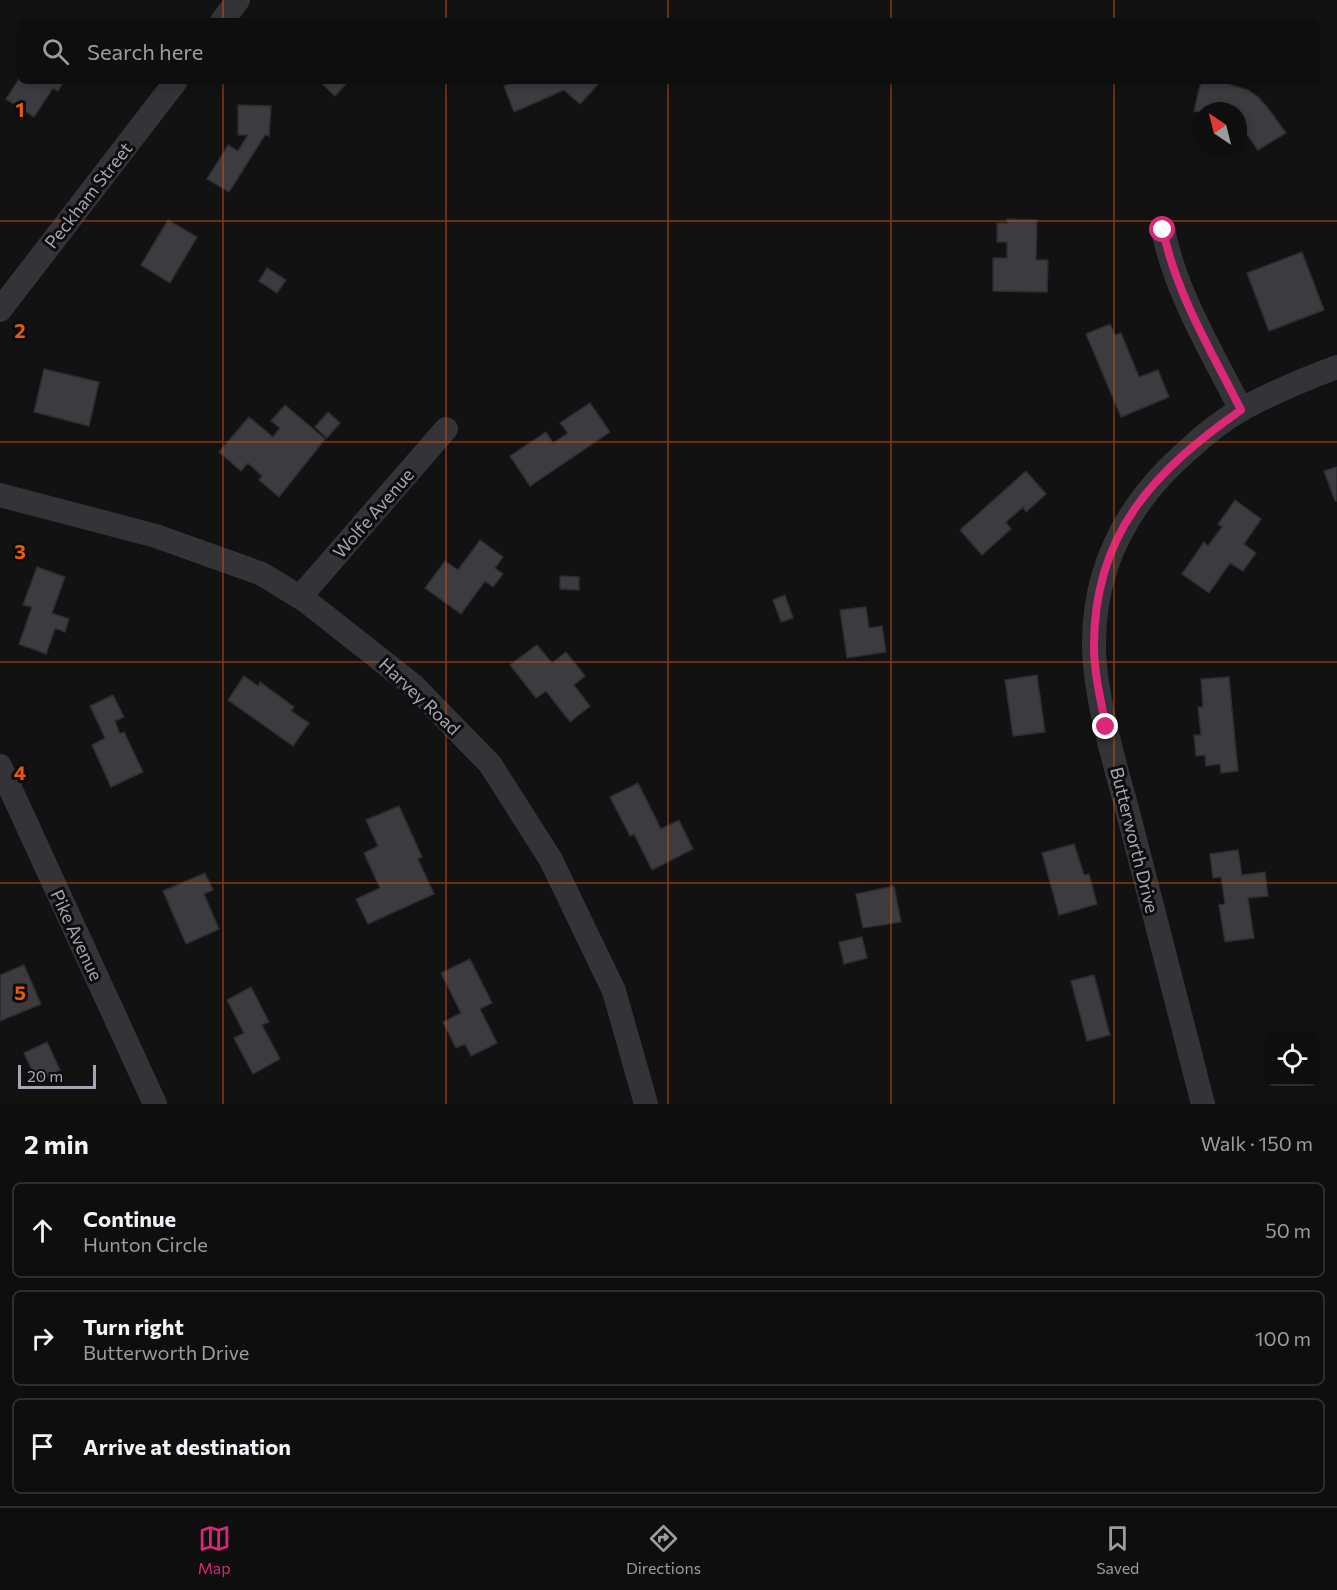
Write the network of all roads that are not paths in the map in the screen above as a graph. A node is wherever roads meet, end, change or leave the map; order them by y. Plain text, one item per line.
1 (238, 0) edge
2 (224, 18) edge
3 (174, 84) edge
4 (1163, 230) dead end
5 (0, 310) edge
6 (1337, 367) edge
7 (1241, 410) junction
8 (446, 429) dead end
9 (0, 495) edge
10 (300, 597) junction
11 (0, 766) edge
12 (155, 1104) edge
13 (646, 1104) edge
14 (1203, 1104) edge

1 - 2 street
3 - 5 street, Peckham Street
4 - 7 street
6 - 7 street, Butterworth Drive
7 - 14 street, Butterworth Drive
8 - 10 street, Wolfe Avenue
9 - 10 street, Harvey Road
10 - 13 street, Harvey Road
11 - 12 street, Pike Avenue

